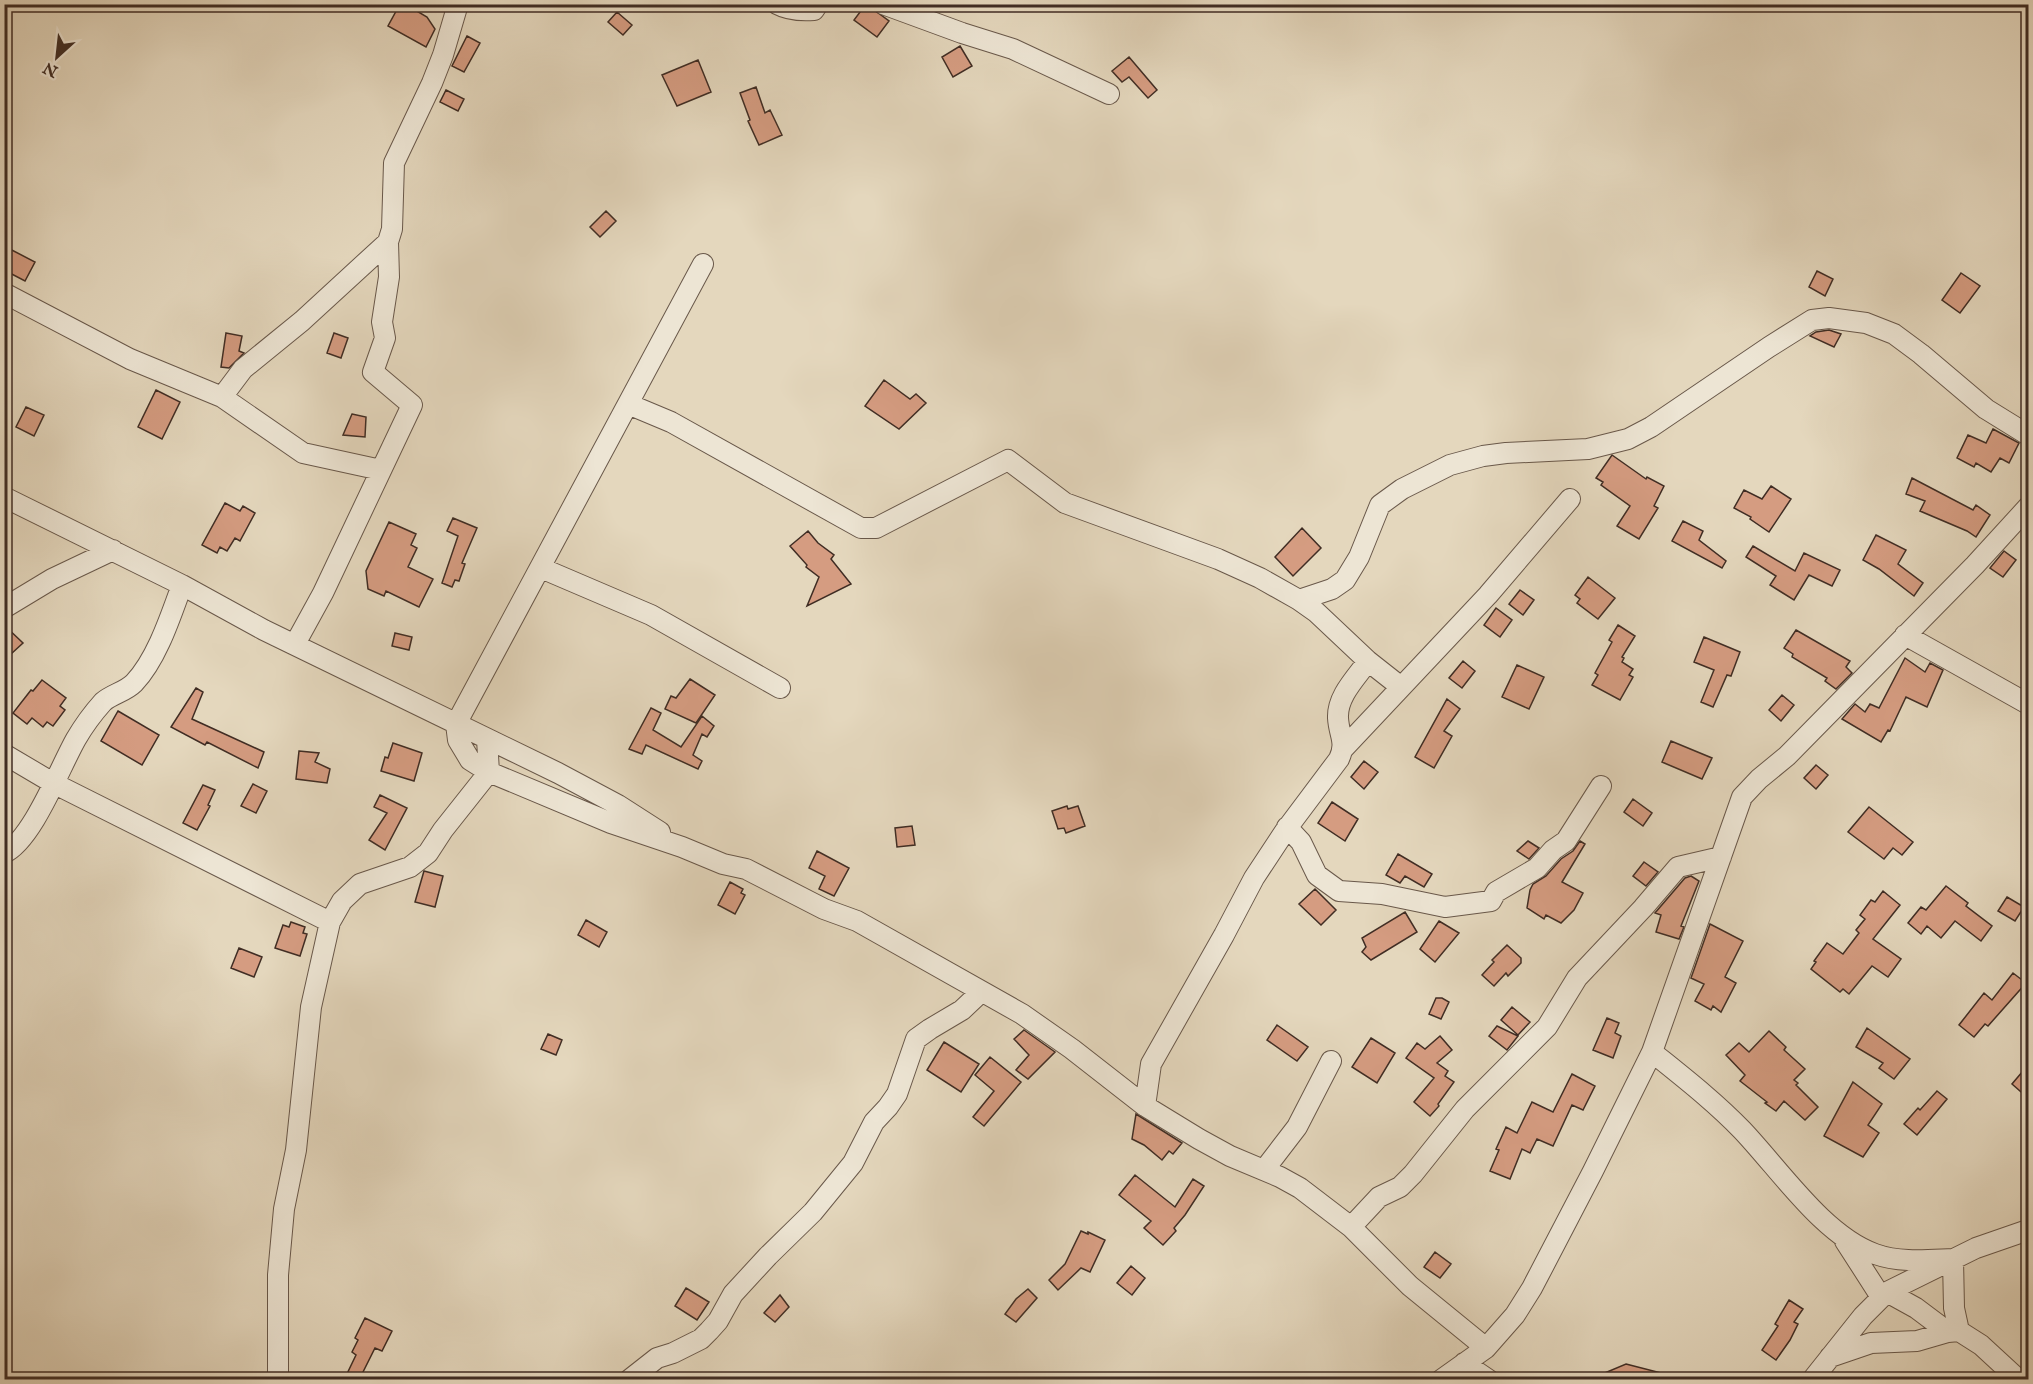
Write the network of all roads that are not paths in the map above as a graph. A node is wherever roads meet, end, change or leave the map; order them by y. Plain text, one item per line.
1 (777, 4) edge
2 (818, 4) edge
3 (883, 4) edge
4 (457, 5) edge
5 (1108, 94) dead end
6 (388, 242) junction
7 (704, 264) dead end
8 (4, 293) edge
9 (222, 397) junction
10 (628, 404) junction
11 (2028, 435) edge
12 (381, 470) junction
13 (4, 497) edge
14 (1569, 500) dead end
15 (2028, 507) edge
16 (113, 550) junction
17 (541, 568) junction
18 (182, 585) junction
19 (1299, 600) junction
20 (4, 608) edge
21 (1905, 635) junction
22 (295, 644) junction
23 (1368, 661) junction
24 (1401, 687) junction
25 (780, 688) dead end
26 (2028, 704) edge
27 (456, 724) junction
28 (487, 739) junction
29 (1344, 748) junction
30 (4, 754) edge
31 (489, 772) junction
32 (53, 783) junction
33 (1601, 786) dead end
34 (1287, 828) junction
35 (682, 847) junction
36 (4, 853) edge
37 (1721, 857) junction
38 (330, 922) junction
39 (981, 992) junction
40 (1652, 1052) junction
41 (1331, 1061) dead end
42 (1145, 1106) junction
43 (1264, 1170) junction
44 (1351, 1227) junction
45 (2028, 1230) edge
46 (1843, 1238) junction
47 (1953, 1259) junction
48 (1884, 1295) junction
49 (1953, 1332) junction
50 (1486, 1348) junction
51 (1830, 1357) junction
52 (1464, 1363) junction
53 (278, 1380) edge
54 (629, 1380) edge
55 (1441, 1380) edge
56 (1489, 1380) edge
57 (1812, 1380) edge
58 (2019, 1380) edge

1 - 2 street
3 - 5 street
4 - 6 street
6 - 9 street
6 - 12 street
7 - 10 street
8 - 9 street
9 - 12 street
10 - 17 street
10 - 19 street
11 - 19 street
12 - 22 street
13 - 16 street
14 - 24 street
15 - 21 street
16 - 18 street
16 - 20 street
17 - 25 street
17 - 27 street
18 - 22 street
18 - 32 street
19 - 23 street
21 - 26 street
21 - 37 street
22 - 27 street
23 - 24 street
23 - 29 street
24 - 29 street
27 - 28 street
27 - 31 street
28 - 31 street
28 - 35 street
29 - 34 street
30 - 32 street
31 - 35 street
31 - 38 street
32 - 36 street
32 - 38 street
33 - 34 street
34 - 42 street
35 - 39 street
37 - 40 street
37 - 44 street
38 - 53 street
39 - 42 street
39 - 54 street
40 - 46 street
40 - 50 street
41 - 43 street
42 - 43 street
43 - 44 street
44 - 50 street
45 - 47 street
46 - 47 street
46 - 48 street
47 - 48 street
47 - 49 street
48 - 49 street
48 - 51 street
49 - 51 street
49 - 58 street
50 - 52 street
51 - 57 street
52 - 55 street
52 - 56 street

